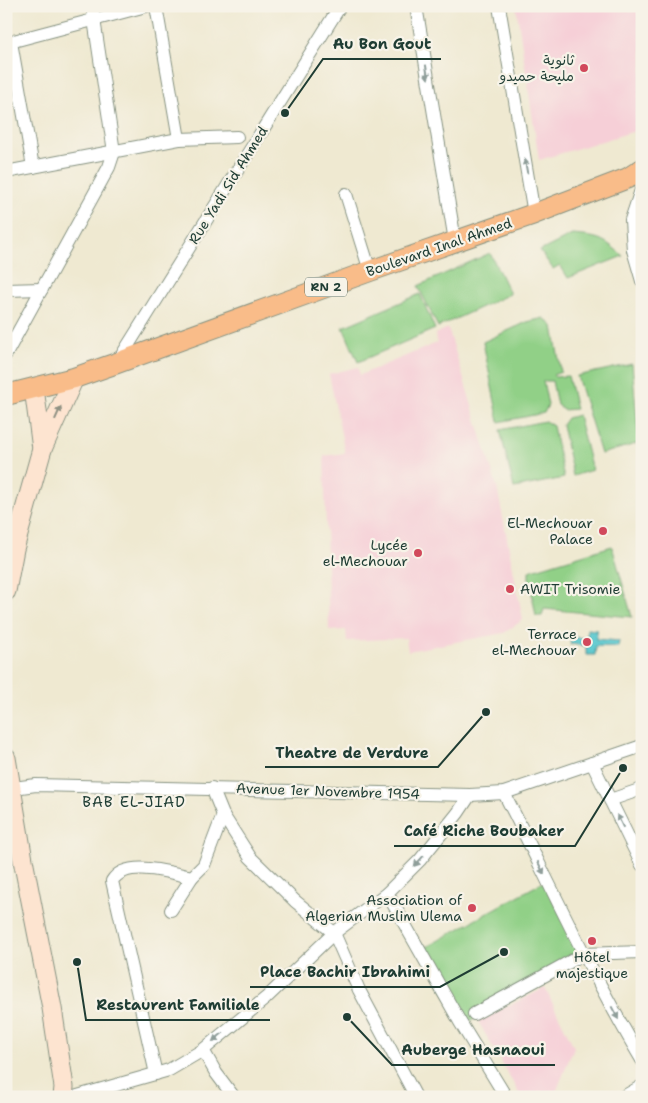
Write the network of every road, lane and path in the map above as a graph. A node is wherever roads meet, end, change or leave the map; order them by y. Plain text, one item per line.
1 (92, 6) edge
2 (146, 6) edge
3 (156, 6) edge
4 (340, 6) edge
5 (416, 6) edge
6 (499, 6) edge
7 (94, 21) junction
8 (9, 42) edge
9 (237, 138) dead end
10 (179, 139) junction
11 (114, 152) junction
12 (33, 167) junction
13 (642, 169) edge
14 (6, 172) edge
15 (642, 187) edge
16 (346, 194) dead end
17 (534, 214) junction
18 (455, 241) junction
19 (370, 271) junction
20 (642, 281) edge
21 (42, 289) junction
22 (6, 290) edge
23 (6, 354) edge
24 (117, 363) junction
25 (74, 378) junction
26 (34, 388) junction
27 (6, 395) edge
28 (42, 448) junction
29 (6, 591) edge
30 (642, 746) edge
31 (6, 758) edge
32 (592, 763) junction
33 (212, 788) junction
34 (9, 789) edge
35 (642, 789) edge
36 (504, 793) junction
37 (470, 795) junction
38 (610, 800) junction
39 (223, 815) junction
40 (642, 865) edge
41 (192, 877) junction
42 (387, 893) junction
43 (171, 910) dead end
44 (334, 933) junction
45 (642, 952) edge
46 (584, 954) junction
47 (474, 1014) dead end
48 (203, 1050) junction
49 (642, 1060) edge
50 (156, 1074) junction
51 (642, 1086) edge
52 (63, 1097) edge
53 (74, 1097) edge
54 (234, 1097) edge
55 (416, 1097) edge
56 (506, 1097) edge
57 (623, 1097) edge

1 - 7 street
2 - 7 street
3 - 10 street
4 - 24 street, Rue Yadi Sid Ahmed
5 -> 18 street
17 -> 6 street
7 - 8 street
7 - 11 street
8 - 12 street
9 - 10 street
10 - 11 street
11 - 12 street
11 - 21 street
12 - 14 street
13 - 17 main road, Boulevard Inal Ahmed / RN 2
15 - 20 street
16 - 19 street
17 - 18 main road, Boulevard Inal Ahmed / RN 2
18 - 19 main road, Boulevard Inal Ahmed / RN 2
19 - 24 main road, Boulevard Inal Ahmed / RN 2
21 - 22 street
21 - 23 street
24 - 25 main road, Boulevard Inal Ahmed / RN 2
25 - 26 main road, Boulevard Inal Ahmed / RN 2
28 -> 25 main road
26 - 27 main road, Boulevard Inal Ahmed / RN 2
26 - 28 main road
28 - 29 main road
30 - 32 street, Avenue 1er Novembre 1954
31 - 34 main road
32 - 36 street, Avenue 1er Novembre 1954
32 - 38 street
33 - 34 street, Avenue 1er Novembre 1954
33 - 37 street, Avenue 1er Novembre 1954
33 - 39 street
34 - 52 main road
35 - 38 street
36 - 37 street, Avenue 1er Novembre 1954
36 -> 46 street
37 -> 42 street
40 -> 38 street
39 - 41 street
39 - 44 street
41 - 43 street
41 - 50 street
42 - 44 street
42 - 56 street
44 -> 48 street
44 - 55 street
45 - 46 street
46 - 47 street
46 -> 49 street
48 - 50 street
48 - 54 street
50 - 53 street
51 - 57 street

